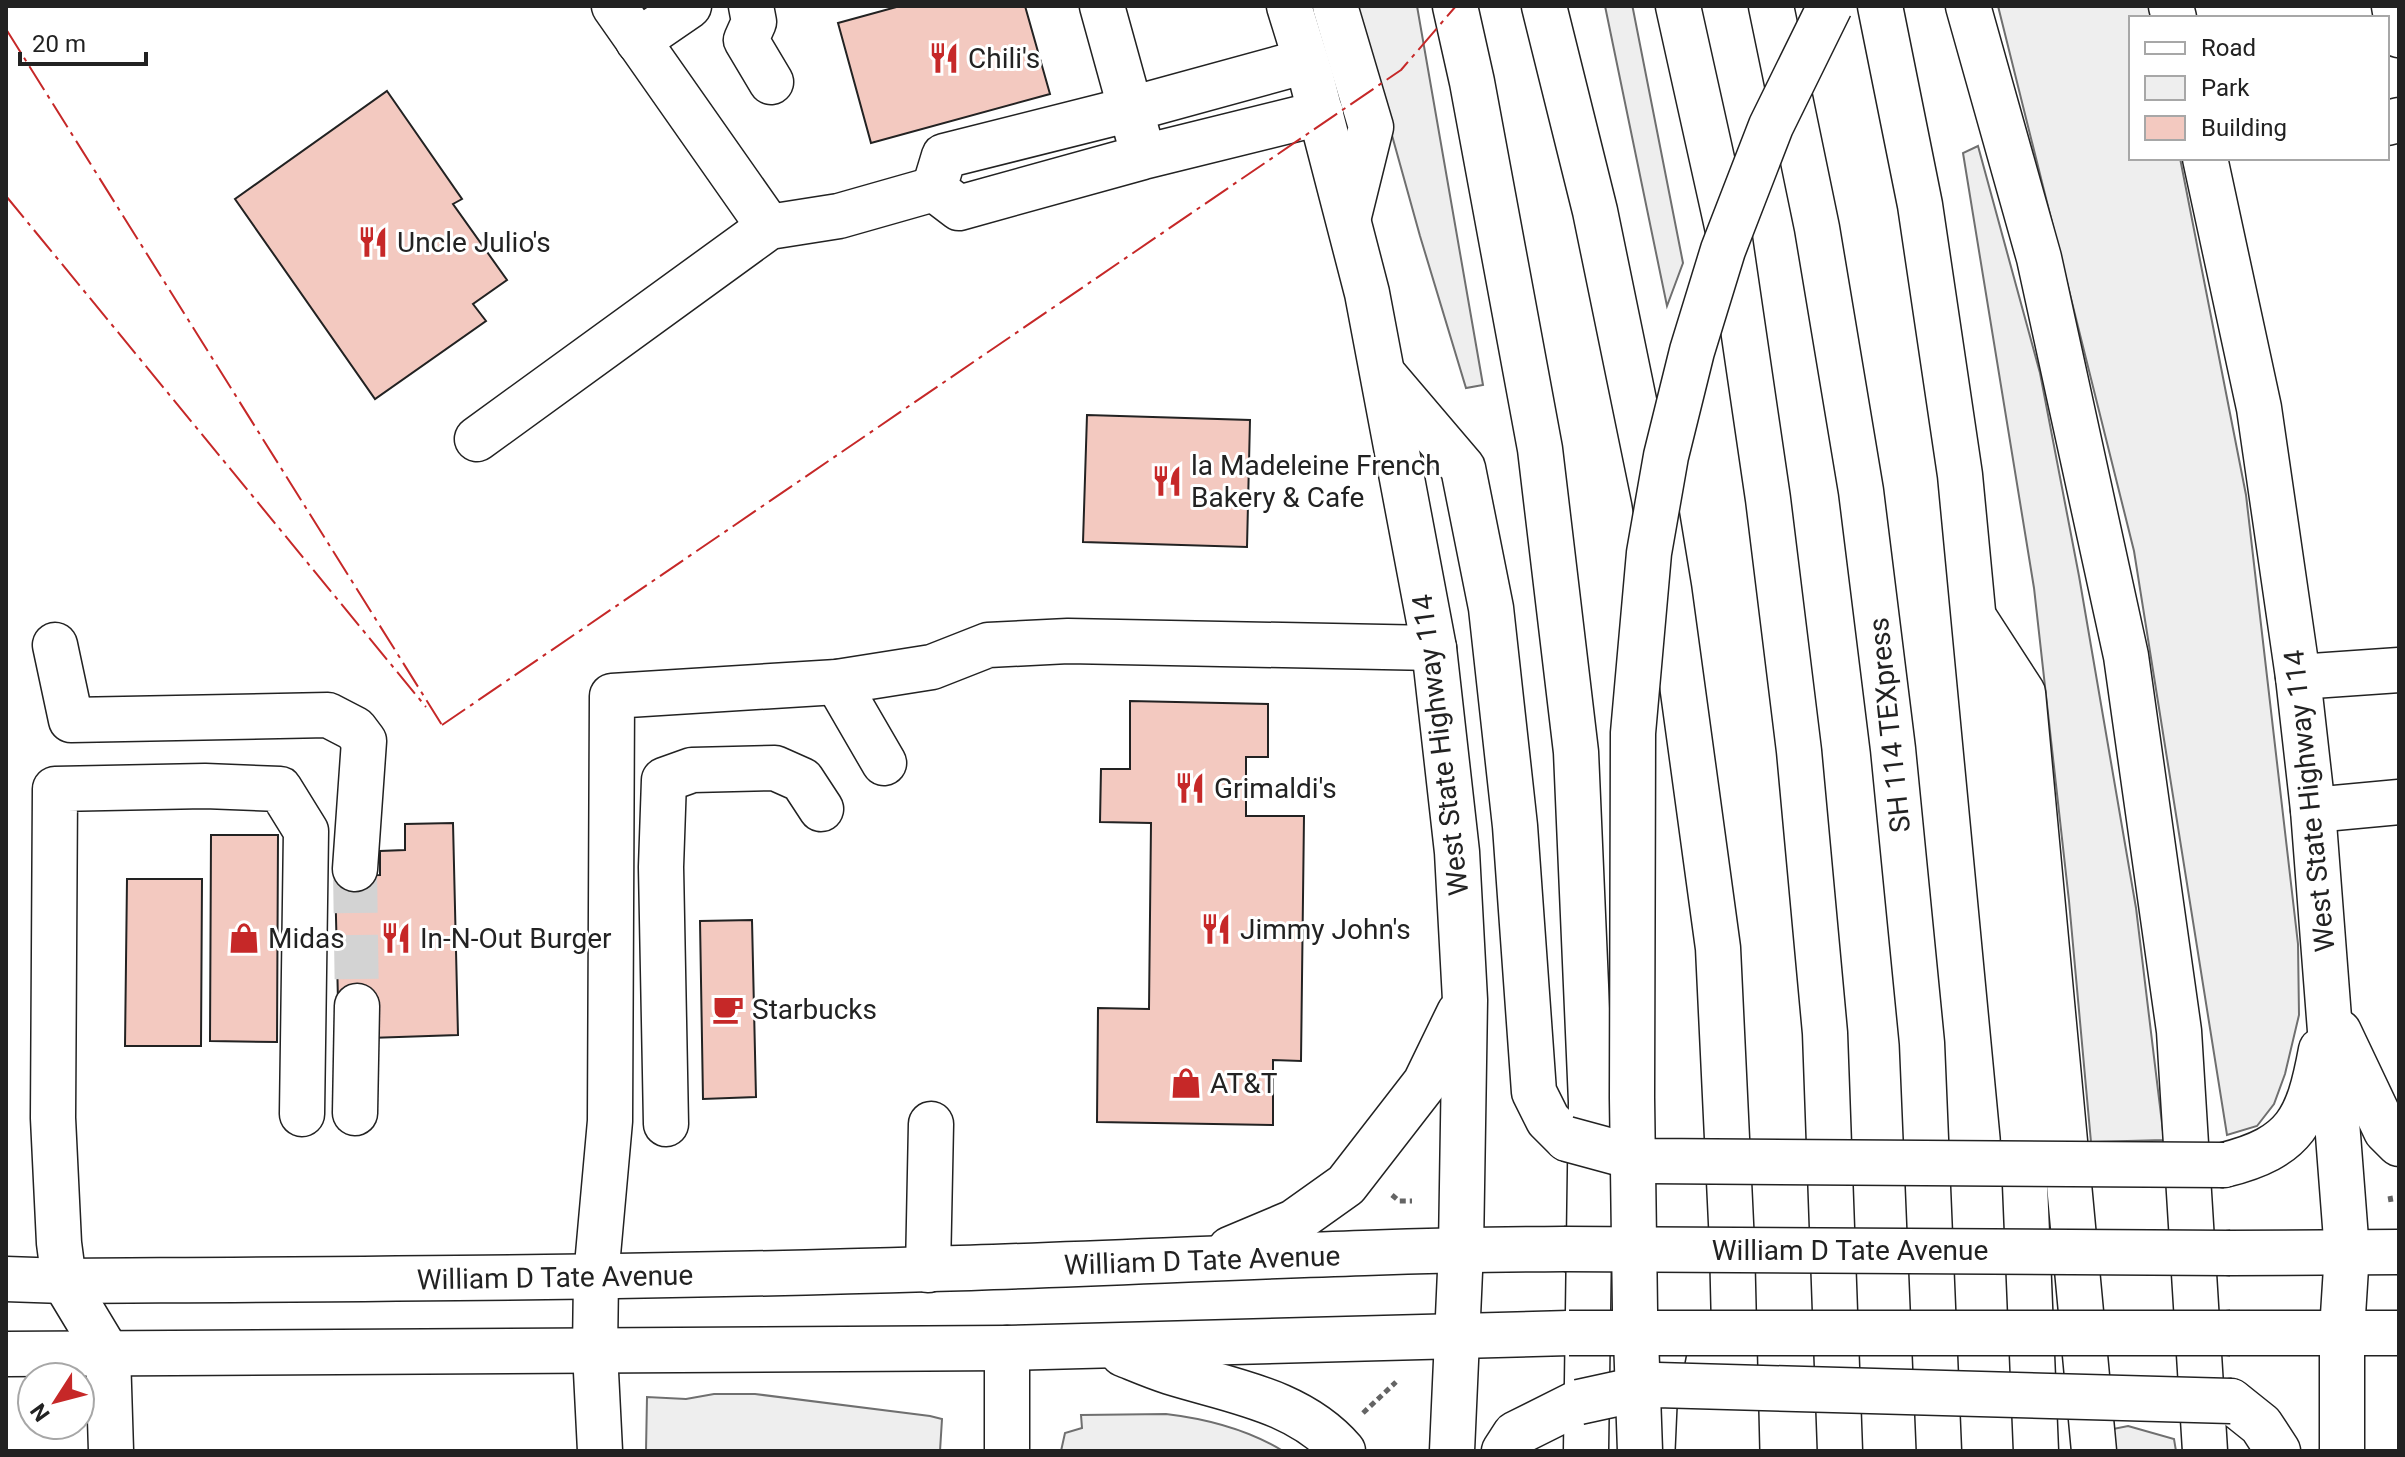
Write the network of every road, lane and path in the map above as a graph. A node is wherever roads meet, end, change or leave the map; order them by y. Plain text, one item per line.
1 (689, 6) edge
2 (751, 6) edge
3 (1102, 6) edge
4 (1289, 6) edge
5 (1335, 6) edge
6 (1455, 6) edge
7 (1544, 6) edge
8 (1678, 6) edge
9 (1771, 6) edge
10 (1830, 6) edge
11 (1880, 6) edge
12 (1968, 6) edge
13 (2394, 6) edge
14 (626, 24) edge
15 (2399, 35) edge
16 (1306, 61) junction
17 (771, 82) dead end
18 (1131, 109) junction
19 (1321, 113) junction
20 (1143, 157) junction
21 (2209, 160) edge
22 (934, 189) junction
23 (1349, 216) junction
24 (769, 227) junction
25 (1382, 372) junction
26 (477, 439) dead end
27 (1972, 614) junction
28 (55, 645) dead end
29 (1434, 648) junction
30 (2399, 670) edge
31 (2298, 677) junction
32 (837, 682) junction
33 (884, 763) dead end
34 (2399, 802) edge
35 (821, 809) dead end
36 (2313, 810) junction
37 (355, 869) tunnel mouth
38 (1465, 1000) junction
39 (357, 1006) tunnel mouth
40 (2328, 1009) junction
41 (355, 1113) dead end
42 (302, 1114) dead end
43 (666, 1124) dead end
44 (931, 1124) dead end
45 (2399, 1144) edge
46 (1732, 1244) junction
47 (1461, 1249) junction
48 (2347, 1252) junction
49 (2399, 1252) edge
50 (1203, 1260) junction
51 (928, 1270) junction
52 (596, 1277) junction
53 (6, 1279) edge
54 (64, 1281) junction
55 (2342, 1331) junction
56 (2399, 1333) edge
57 (1456, 1335) junction
58 (1102, 1346) junction
59 (1007, 1348) junction
60 (595, 1352) junction
61 (6, 1354) edge
62 (108, 1354) junction
63 (1408, 1380) dead end
64 (1352, 1434) edge
65 (111, 1451) edge
66 (600, 1451) edge
67 (1007, 1451) edge
68 (1452, 1451) edge
69 (1504, 1451) edge
70 (1586, 1451) edge
71 (1640, 1451) edge
72 (1698, 1451) edge
73 (1737, 1451) edge
74 (1840, 1451) edge
75 (1939, 1451) edge
76 (2036, 1451) edge
77 (2094, 1451) edge
78 (2205, 1451) edge
79 (2278, 1451) edge
80 (2342, 1451) edge

1 - 14 main road
2 - 17 main road
3 - 18 main road
4 - 16 main road, West State Highway 114
5 - 23 main road
6 - 70 main road
7 - 46 main road
8 - 74 main road
9 - 75 main road, SH 114 TEXpress
10 - 71 main road, bridge
11 - 27 main road
12 - 78 main road
13 - 15 main road
14 - 24 main road
16 - 18 main road
16 - 19 main road, West State Highway 114
18 - 20 main road
18 - 22 main road
19 - 20 main road
19 - 23 main road, West State Highway 114
20 - 22 main road
21 - 31 main road, West State Highway 114
22 - 24 main road
23 - 25 main road, West State Highway 114
24 - 26 main road
25 - 29 main road, West State Highway 114
25 - 40 main road, bridge
27 - 76 main road
27 - 77 main road
28 - 37 main road
29 - 32 main road
29 - 38 main road, West State Highway 114
30 - 31 main road
31 - 36 main road, West State Highway 114
32 - 33 main road
32 - 52 main road
34 - 36 main road
35 - 43 main road
36 - 40 main road, West State Highway 114
38 - 47 main road, West State Highway 114
38 - 50 main road
39 - 41 main road
40 - 45 main road
40 - 48 main road, West State Highway 114
42 - 54 main road
44 - 51 main road
46 - 72 main road
46 - 73 main road
47 - 48 main road, William D Tate Avenue, bridge
47 - 50 main road, William D Tate Avenue
47 - 57 main road, West State Highway 114
48 - 49 main road, William D Tate Avenue
48 - 55 main road, West State Highway 114
50 - 51 main road, William D Tate Avenue
51 - 52 main road, William D Tate Avenue
52 - 54 main road, William D Tate Avenue
52 - 60 main road
53 - 54 main road, William D Tate Avenue
54 - 62 main road
55 - 56 main road
55 - 57 main road, bridge
55 - 80 main road, West State Highway 114
57 - 58 main road
57 - 68 main road, West State Highway 114
58 - 59 main road
58 - 64 main road
59 - 60 main road
59 - 67 main road
60 - 62 main road
60 - 66 main road
61 - 62 main road
62 - 65 main road
63 - 64 path
69 - 79 main road, bridge

